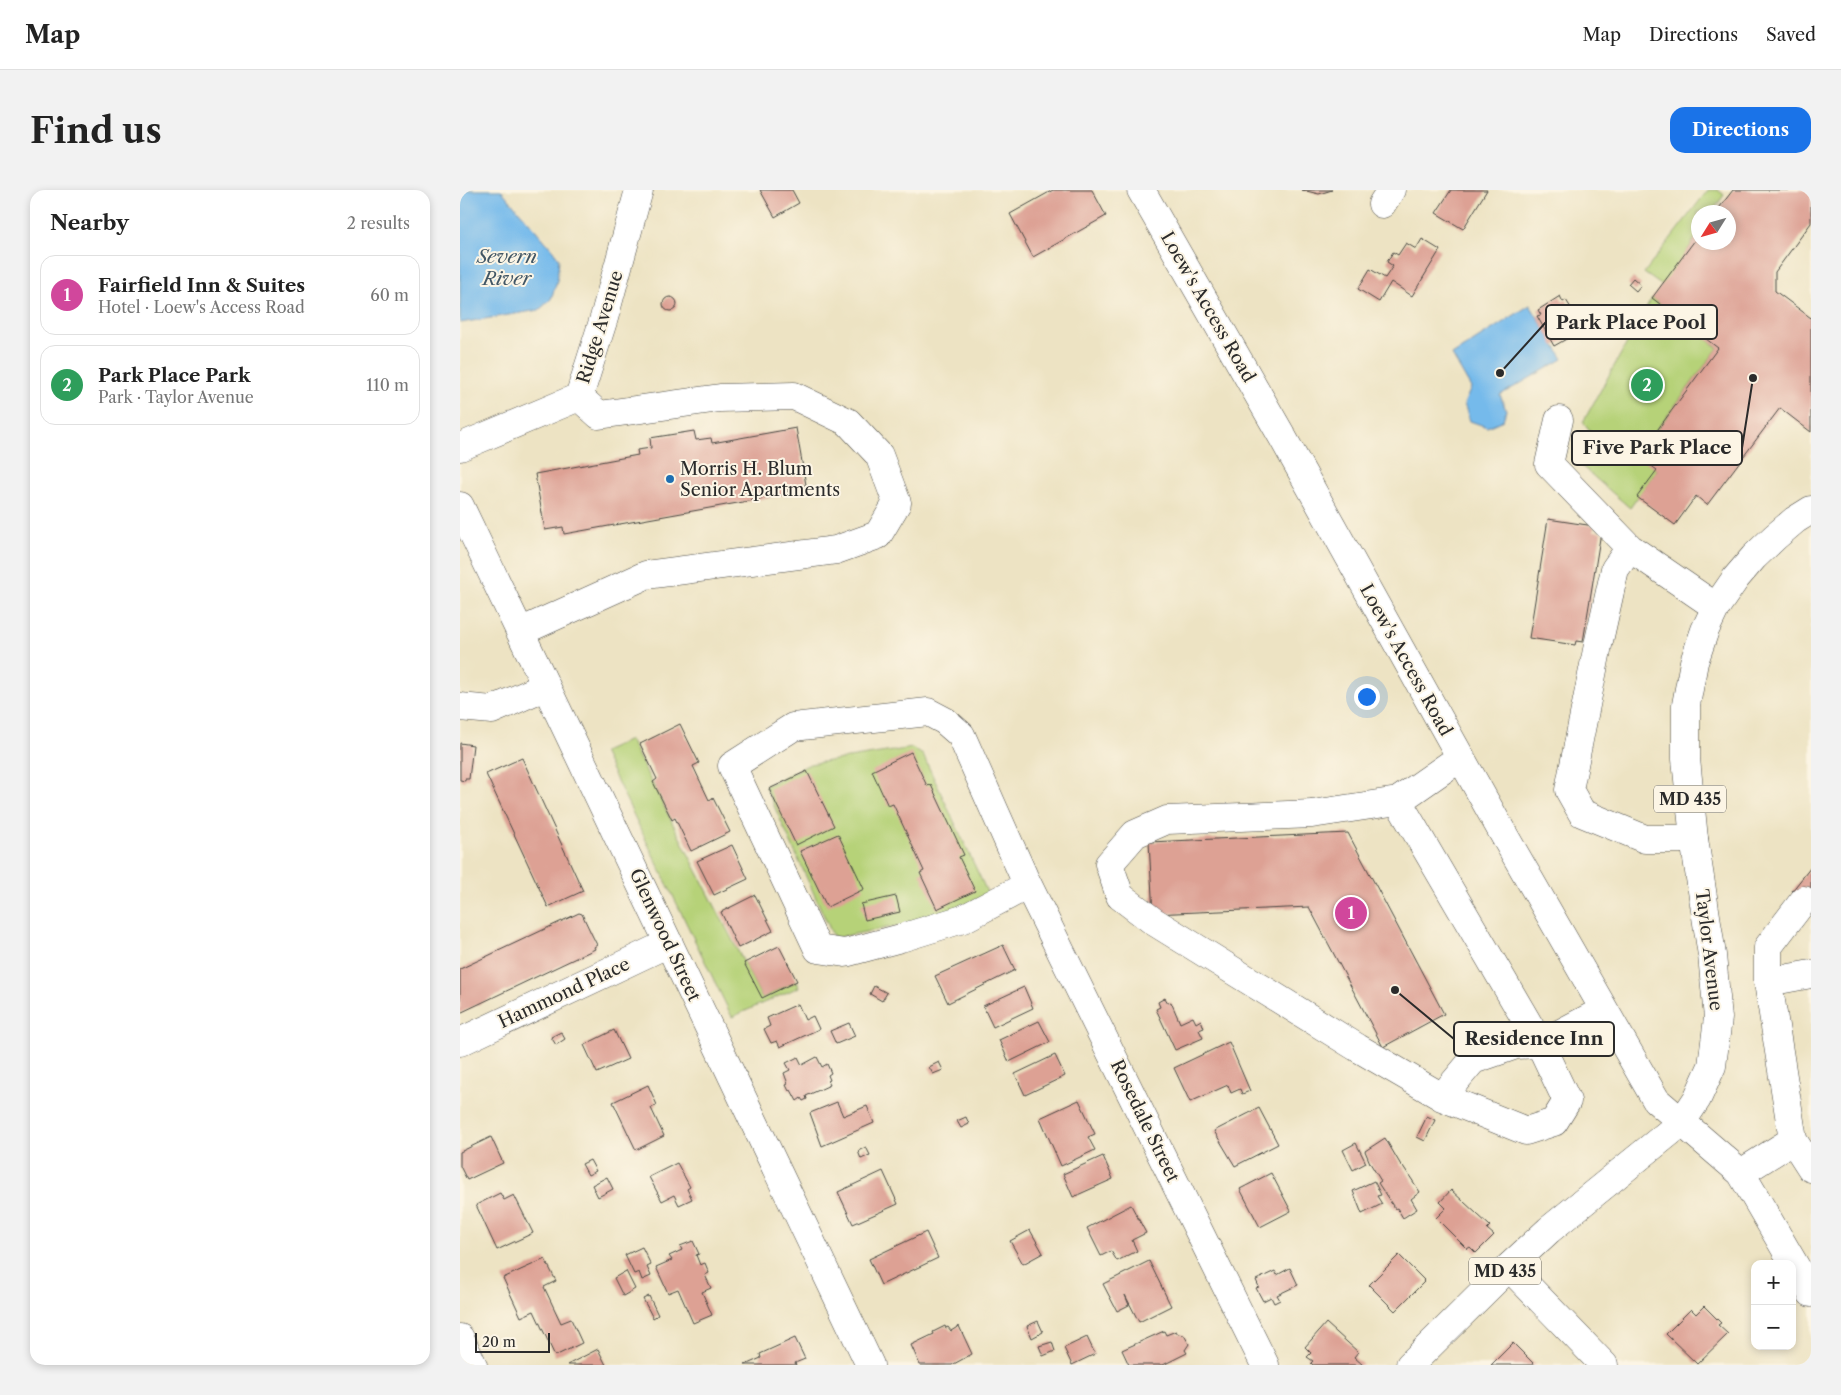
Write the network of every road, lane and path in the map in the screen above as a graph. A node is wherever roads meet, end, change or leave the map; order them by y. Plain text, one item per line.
1 (639, 190) edge
2 (1141, 190) edge
3 (579, 397) junction
4 (1558, 420) dead end
5 (460, 447) edge
6 (460, 506) edge
7 (1811, 510) edge
8 (1630, 548) junction
9 (1716, 607) junction
10 (520, 632) junction
11 (546, 686) junction
12 (460, 707) edge
13 (1461, 757) junction
14 (1398, 801) junction
15 (1694, 840) junction
16 (1026, 881) junction
17 (1804, 900) dead end
18 (669, 944) junction
19 (1811, 974) edge
20 (1768, 982) junction
21 (1604, 1010) junction
22 (460, 1042) edge
23 (1540, 1044) junction
24 (1442, 1097) junction
25 (1681, 1123) junction
26 (1794, 1140) junction
27 (1811, 1168) edge
28 (1741, 1173) junction
29 (1509, 1266) junction
30 (1811, 1293) edge
31 (460, 1338) edge
32 (473, 1365) edge
33 (870, 1365) edge
34 (1265, 1365) edge
35 (1410, 1365) edge
36 (1604, 1365) edge

1 - 3 street, Ridge Avenue
2 - 13 street, Loew's Access Road
3 - 5 street, Ridge Avenue
3 - 10 street
4 - 8 street
6 - 10 street, Glenwood Street
7 - 9 street, Taylor Avenue / MD 435
8 - 9 street
8 - 15 street
9 - 15 street, Taylor Avenue / MD 435
10 - 11 street, Glenwood Street
11 - 12 street
11 - 18 street, Glenwood Street
13 - 14 street
13 - 21 street, Loew's Access Road
14 - 23 street
14 - 24 street
15 - 25 street, Taylor Avenue / MD 435
16 - 16 street, Rosedale Street
16 - 34 street, Rosedale Street
17 - 20 street
18 - 22 street, Hammond Place
18 - 33 street, Glenwood Street
19 - 20 street
20 - 26 street
21 - 23 street
21 - 25 street, Loew's Access Road
23 - 24 street
23 - 24 street
25 - 28 street, Loew's Access Road
25 - 29 street, Taylor Avenue / MD 435
26 - 27 street
26 - 28 street
28 - 30 street, Loew's Access Road
29 - 35 street, Taylor Avenue / MD 435
29 - 36 street
31 - 32 street

